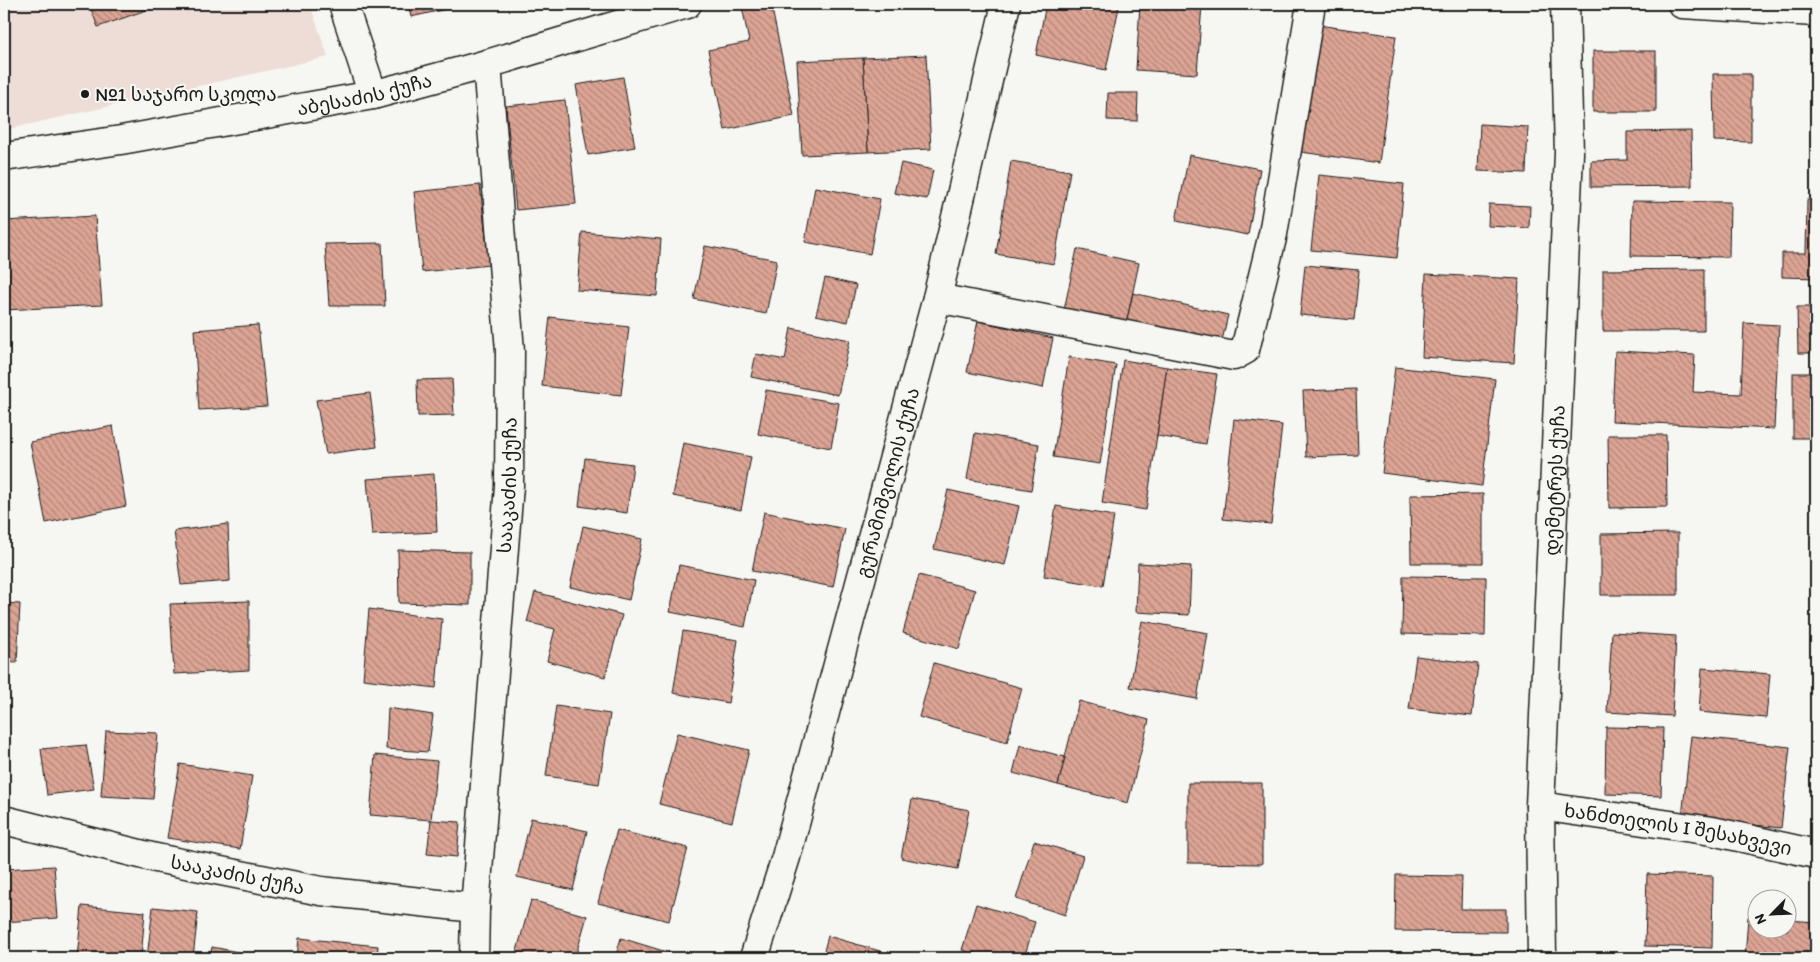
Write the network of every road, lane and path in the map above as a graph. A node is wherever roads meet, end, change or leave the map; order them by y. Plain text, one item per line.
1 (343, 4) edge
2 (687, 4) edge
3 (1006, 4) edge
4 (1311, 4) edge
5 (1565, 4) edge
6 (1682, 4) edge
7 (1816, 12) edge
8 (487, 64) junction
9 (373, 96) junction
10 (4, 156) edge
11 (937, 298) junction
12 (1540, 806) junction
13 (4, 820) edge
14 (1816, 854) edge
15 (476, 908) junction
16 (474, 958) edge
17 (754, 958) edge
18 (1542, 958) edge

1 - 9 street
2 - 8 street, აბესაძის ქუჩა
3 - 11 street, გურამიშვილის ქუჩა
4 - 11 street
5 - 12 street, დემეტრეს ქუჩა
6 - 7 street
8 - 9 street, აბესაძის ქუჩა
8 - 15 street, სააკაძის ქუჩა
9 - 10 street, აბესაძის ქუჩა
11 - 17 street, გურამიშვილის ქუჩა
12 - 14 street, ხანძთელის I შესახვევი
12 - 18 street, დემეტრეს ქუჩა
13 - 15 street, სააკაძის ქუჩა
15 - 16 street, სააკაძის ქუჩა

